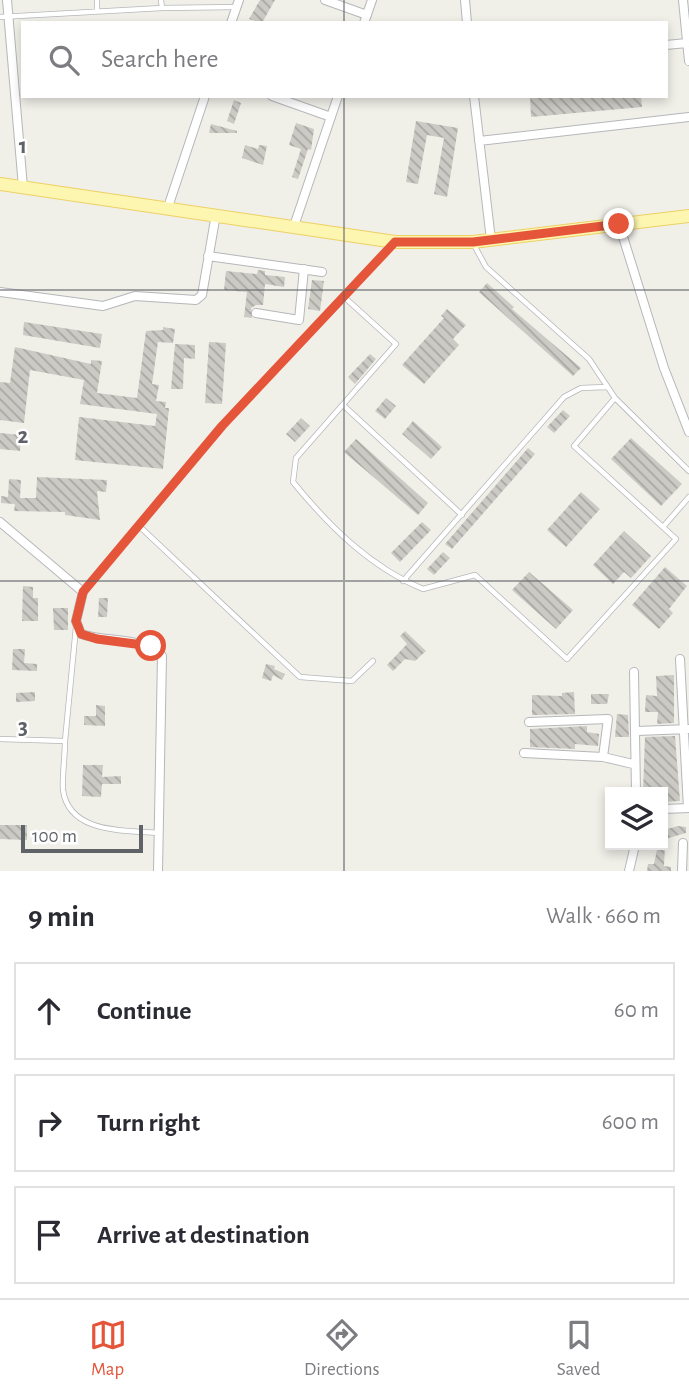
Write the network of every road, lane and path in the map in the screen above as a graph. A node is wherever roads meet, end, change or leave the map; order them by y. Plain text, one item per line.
1 (7, 0) edge
2 (97, 0) edge
3 (161, 0) edge
4 (325, 0) edge
5 (372, 0) edge
6 (465, 0) edge
7 (683, 0) edge
8 (238, 3) edge
9 (162, 8) junction
10 (97, 11) junction
11 (4, 17) edge
12 (365, 19) edge
13 (232, 21) edge
14 (467, 21) edge
15 (687, 43) junction
16 (668, 45) edge
17 (689, 61) edge
18 (204, 98) edge
19 (278, 98) edge
20 (337, 98) edge
21 (474, 98) edge
22 (331, 117) junction
23 (689, 117) edge
24 (479, 141) junction
25 (0, 184) edge
26 (23, 187) junction
27 (167, 207) junction
28 (216, 214) junction
29 (689, 216) edge
30 (619, 224) junction
31 (294, 226) junction
32 (491, 240) junction
33 (395, 242) junction
34 (473, 242) junction
35 (208, 256) junction
36 (304, 269) junction
37 (323, 272) dead end
38 (0, 292) edge
39 (344, 296) junction
40 (256, 313) dead end
41 (608, 387) junction
42 (615, 398) junction
43 (343, 405) junction
44 (689, 432) edge
45 (689, 471) edge
46 (689, 497) edge
47 (462, 515) junction
48 (0, 522) edge
49 (138, 525) junction
50 (663, 527) junction
51 (403, 581) junction
52 (83, 592) junction
53 (76, 621) junction
54 (680, 660) dead end
55 (373, 661) dead end
56 (634, 672) dead end
57 (529, 722) dead end
58 (687, 729) edge
59 (637, 731) junction
60 (0, 739) edge
61 (65, 741) junction
62 (524, 753) dead end
63 (603, 757) junction
64 (633, 765) junction
65 (635, 787) edge
66 (688, 808) edge
67 (668, 809) edge
68 (159, 833) junction
69 (684, 843) dead end
70 (634, 850) edge
71 (158, 871) edge
72 (629, 871) edge
73 (682, 871) edge

1 - 11 street
2 - 10 lane
3 - 9 lane
4 - 12 street
5 - 12 street
6 - 14 street
7 - 15 street
8 - 9 lane
8 - 13 street
9 - 10 lane
10 - 11 lane
11 - 26 street
15 - 16 street
15 - 17 street
18 - 27 street
19 - 22 street
20 - 22 street
21 - 24 street
22 - 31 street
23 - 24 street
24 - 32 street
25 - 26 main road
26 - 27 main road
27 - 28 main road
28 - 31 main road
28 - 35 street
29 - 30 main road
30 - 32 main road
30 - 44 street
31 - 33 main road
32 - 34 main road
33 - 34 main road
33 - 39 lane
34 - 41 lane
35 - 36 street
35 - 38 street
36 - 37 street
36 - 40 street
39 - 43 lane
39 - 49 lane
41 - 42 lane
41 - 47 lane
42 - 45 lane
42 - 50 lane
43 - 47 lane
43 - 51 lane
46 - 50 lane
47 - 51 lane
48 - 52 street
49 - 52 lane
49 - 55 lane
50 - 51 lane
52 - 53 street
53 - 61 lane
53 - 68 street
54 - 58 street
56 - 59 street
57 - 63 street
58 - 59 street
58 - 66 street
59 - 64 street
60 - 61 lane
61 - 68 lane
62 - 63 street
63 - 64 street
64 - 65 street
66 - 67 street
68 - 71 street
69 - 73 street
70 - 72 street

